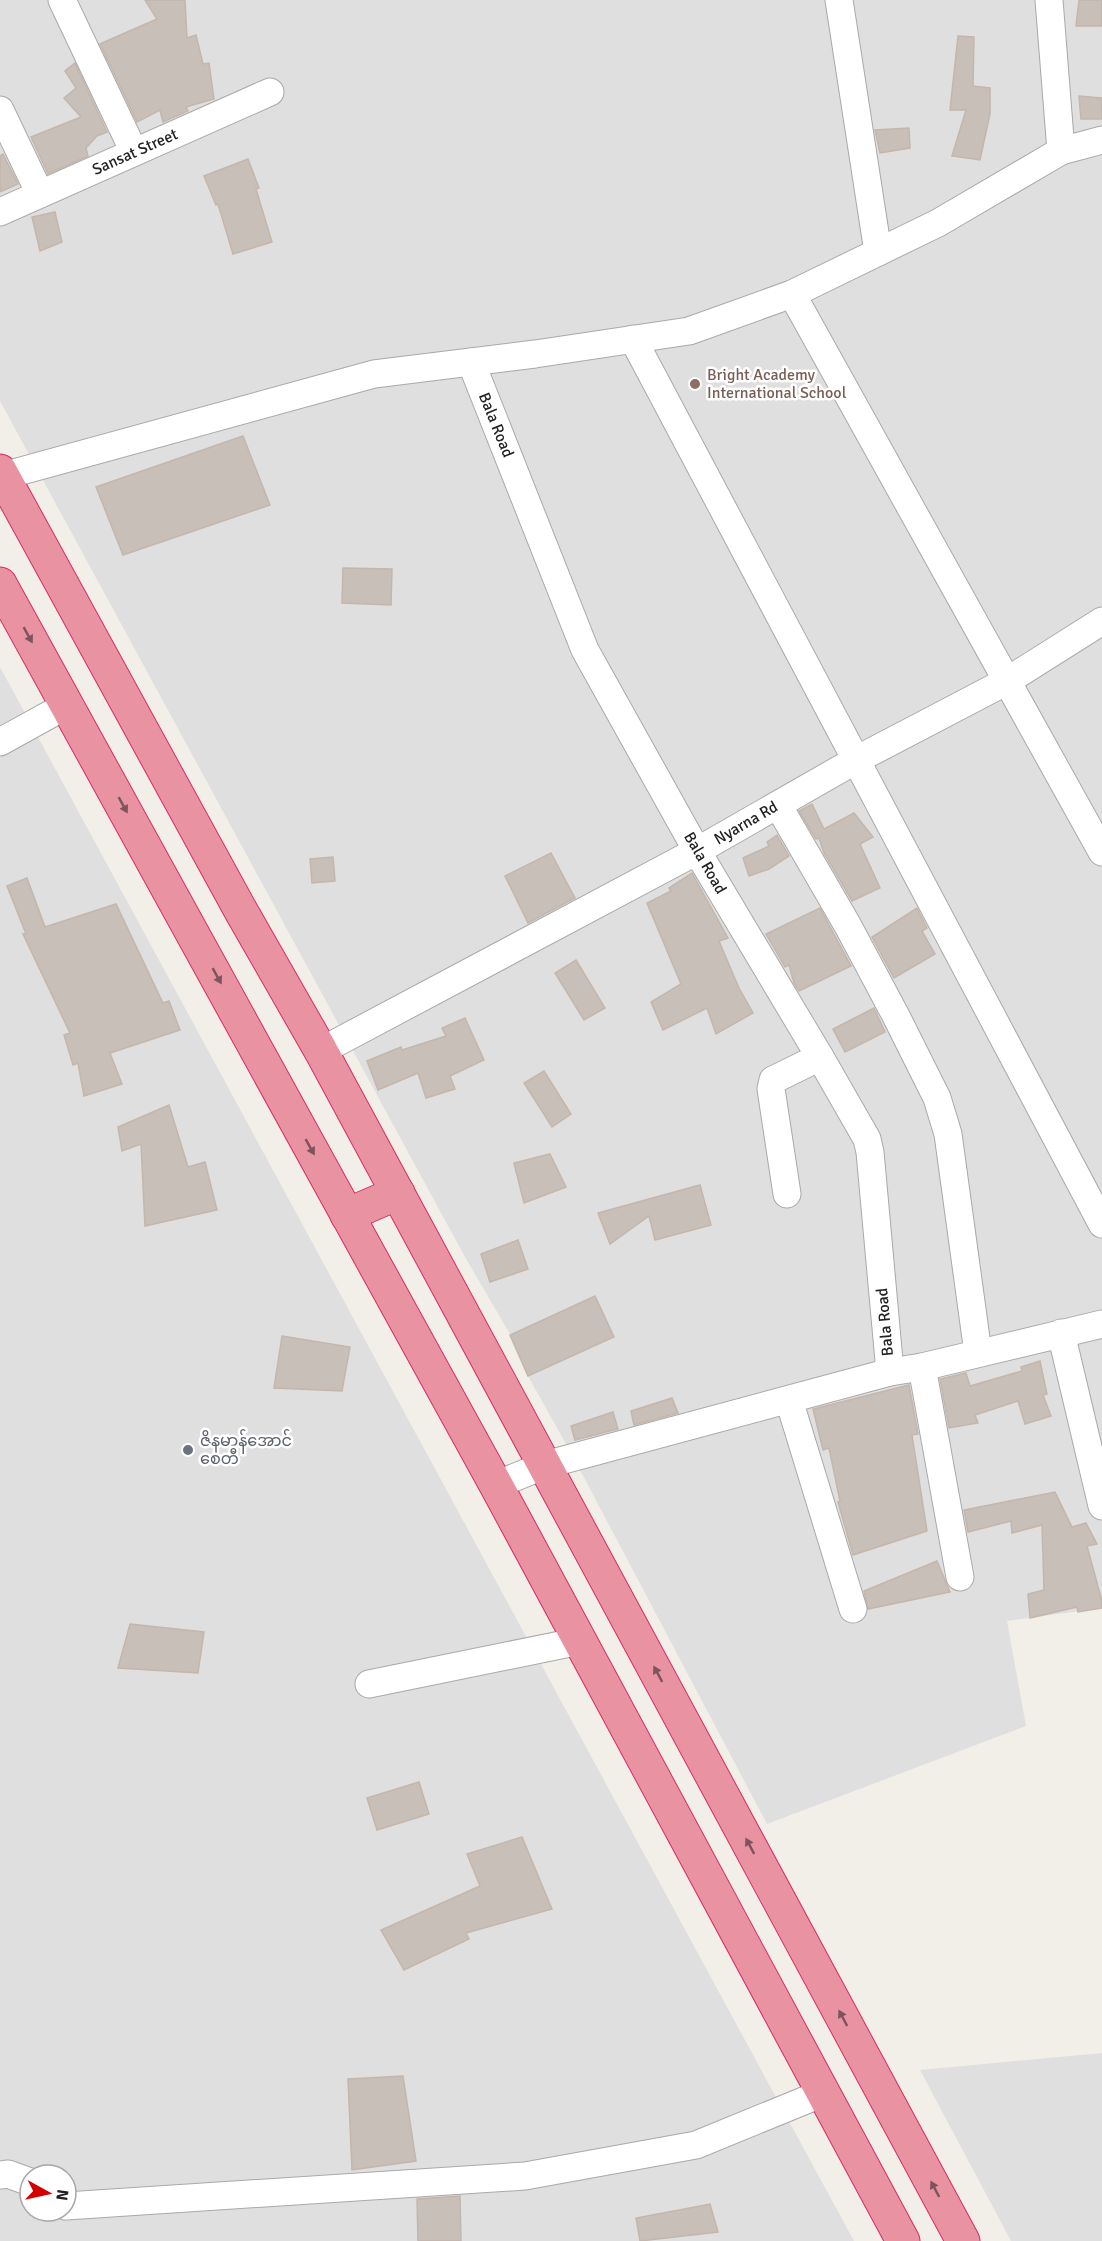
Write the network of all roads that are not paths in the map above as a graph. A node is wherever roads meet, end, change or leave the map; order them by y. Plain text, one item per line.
1 (62, 0) edge
2 (839, 0) edge
3 (1050, 0) edge
4 (270, 92) dead end
5 (0, 110) edge
6 (1102, 140) edge
7 (1060, 151) junction
8 (134, 152) junction
9 (40, 194) junction
10 (0, 212) edge
11 (878, 252) junction
12 (792, 294) junction
13 (633, 339) junction
14 (471, 362) junction
15 (1, 473) edge
16 (0, 584) edge
17 (1102, 621) edge
18 (92, 639) junction
19 (45, 664) junction
20 (1008, 681) junction
21 (67, 705) junction
22 (0, 742) edge
23 (856, 760) junction
24 (778, 805) junction
25 (697, 851) junction
26 (1102, 852) edge
27 (241, 910) junction
28 (195, 936) junction
29 (321, 1051) junction
30 (820, 1057) junction
31 (398, 1193) junction
32 (788, 1194) dead end
33 (347, 1215) junction
34 (1102, 1224) edge
35 (1102, 1324) edge
36 (1061, 1334) junction
37 (978, 1353) junction
38 (921, 1367) junction
39 (890, 1372) junction
40 (789, 1400) junction
41 (545, 1465) junction
42 (496, 1485) junction
43 (1102, 1506) edge
44 (960, 1577) dead end
45 (853, 1609) dead end
46 (580, 1641) junction
47 (369, 1684) dead end
48 (693, 1741) junction
49 (646, 1764) junction
50 (880, 2087) junction
51 (828, 2103) junction
52 (0, 2175) edge
53 (18, 2178) edge
54 (78, 2205) edge
55 (903, 2241) edge
56 (963, 2241) edge

1 - 8 street
2 - 11 street
3 - 7 street
4 - 8 street, Sansat Street
5 - 9 street
6 - 7 street
7 - 11 street
8 - 9 street, Sansat Street
9 - 10 street, Sansat Street
11 - 12 street
12 - 13 street
12 - 20 street
13 - 14 street
13 - 23 street
14 - 15 street
14 - 25 street, Bala Road
15 - 18 highway
16 -> 19 highway
17 - 20 street, Nyarna Rd
18 - 19 highway
18 - 27 highway
19 - 21 highway
20 - 23 street, Nyarna Rd
20 - 26 street
21 - 22 street
21 -> 28 highway
23 - 24 street, Nyarna Rd
23 - 34 street
24 - 25 street, Nyarna Rd
24 - 37 street
25 - 29 street, Nyarna Rd
25 - 30 street, Bala Road
27 - 28 highway
27 - 29 highway
28 -> 33 highway
29 - 31 highway
30 - 32 street
30 - 39 street, Bala Road
31 - 33 highway
31 - 41 highway
33 - 42 highway
35 - 36 street
36 - 37 street
36 - 43 street
37 - 38 street
38 - 39 street
38 - 44 street
39 - 40 street
40 - 41 street
40 - 45 street
41 - 42 street
48 -> 41 highway
42 - 46 highway
46 - 47 street
46 - 49 highway
48 - 49 highway
50 -> 48 highway
49 - 51 highway
50 - 51 highway
56 -> 50 highway
51 - 54 street
51 - 55 highway
52 - 53 street

